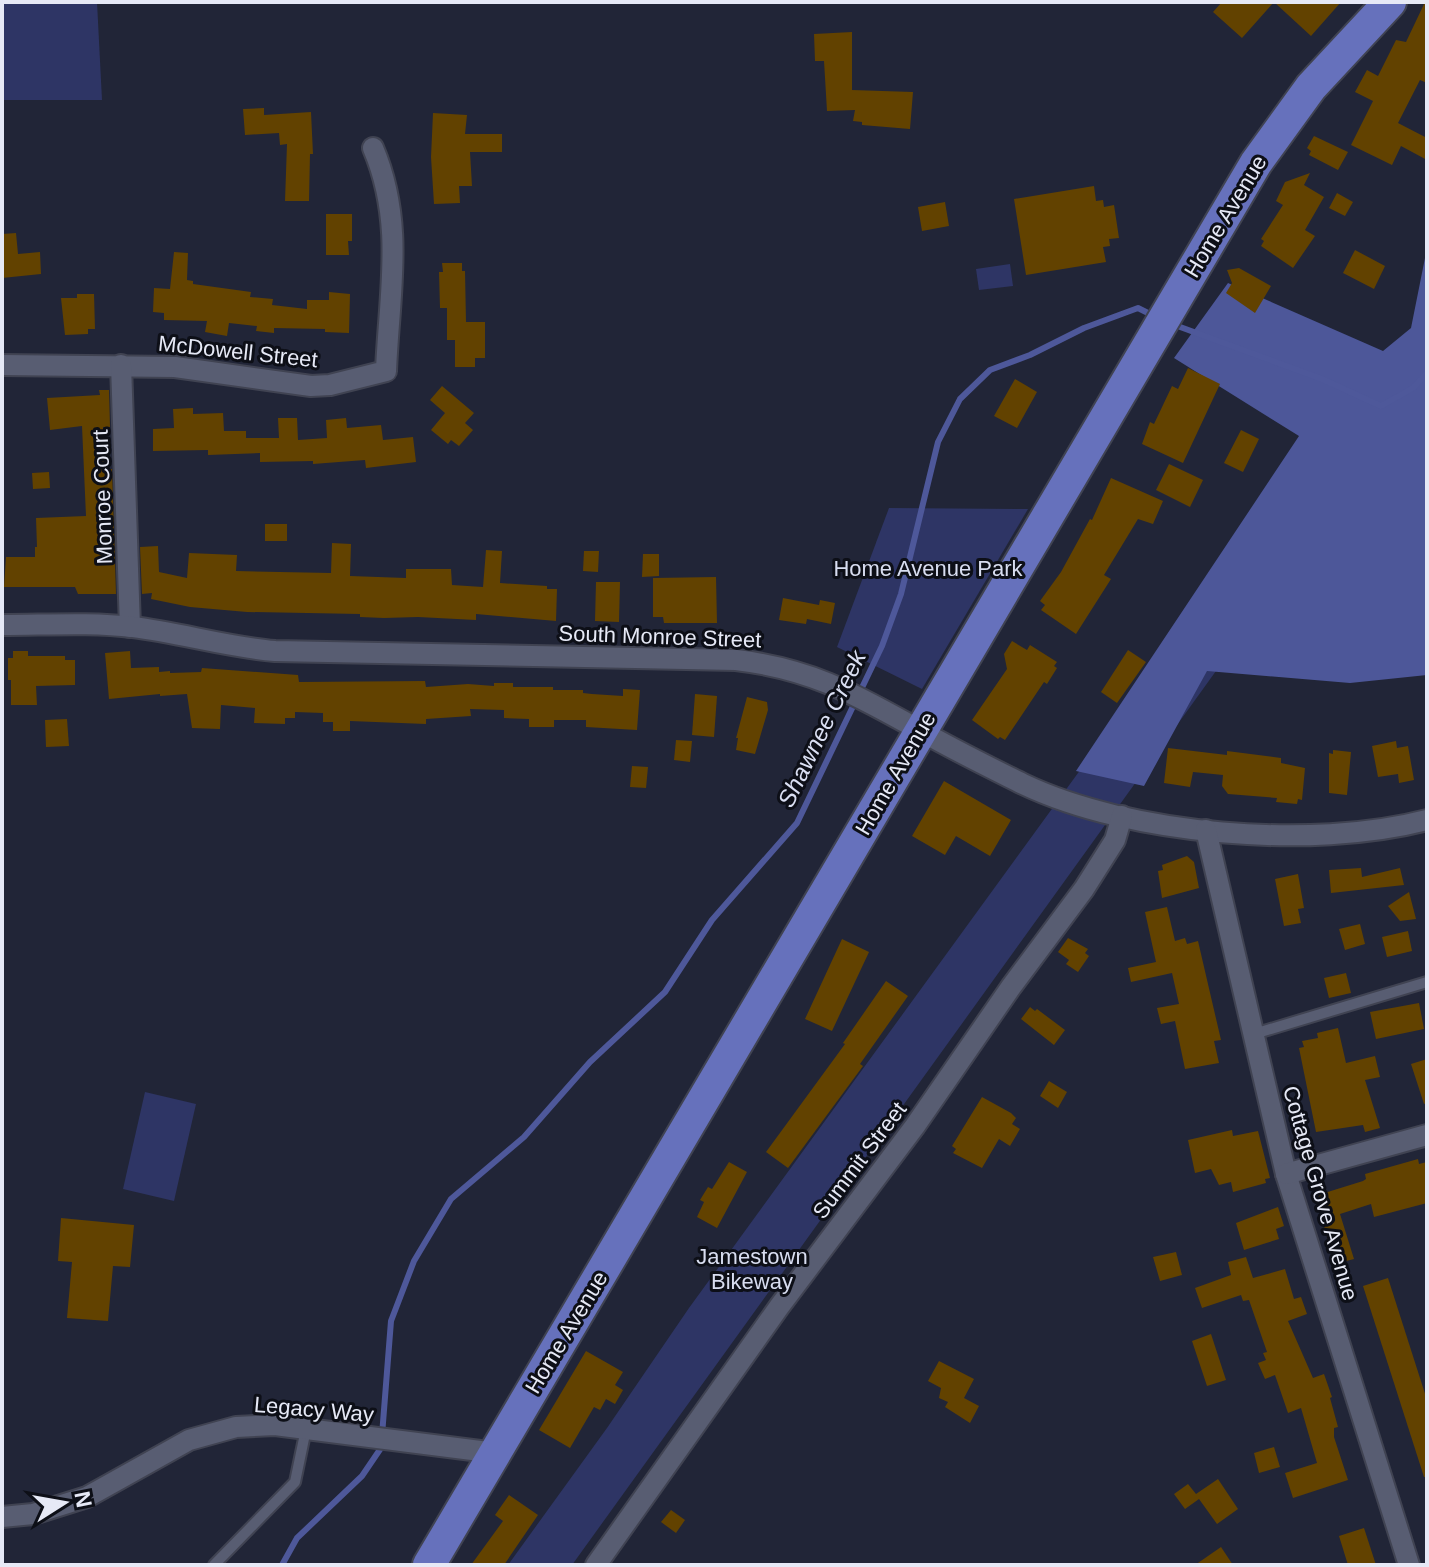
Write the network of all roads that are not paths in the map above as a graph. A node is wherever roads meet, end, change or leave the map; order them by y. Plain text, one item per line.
1 (1390, 2) edge
2 (373, 148) dead end
3 (2, 365) edge
4 (121, 365) junction
5 (2, 625) edge
6 (130, 627) junction
7 (920, 731) junction
8 (1122, 816) junction
9 (1427, 820) edge
10 (1206, 830) junction
11 (1427, 982) edge
12 (1254, 1034) junction
13 (1427, 1135) edge
14 (1286, 1174) junction
15 (306, 1429) junction
16 (496, 1453) junction
17 (2, 1517) edge
18 (214, 1565) edge
19 (429, 1565) edge
20 (596, 1565) edge
21 (1409, 1565) edge

1 - 7 main road, Home Avenue
2 - 4 street, McDowell Street
3 - 4 street, McDowell Street
4 - 6 street, Monroe Court
5 - 6 street, South Monroe Street
6 - 7 street, South Monroe Street
7 - 8 street, South Monroe Street
7 - 16 main road, Home Avenue
8 - 10 street, South Monroe Street
8 - 20 street, Summit Street
9 - 10 street, South Monroe Street
10 - 12 street, Cottage Grove Avenue
11 - 12 lane
12 - 14 street, Cottage Grove Avenue
13 - 14 street
14 - 21 street, Cottage Grove Avenue
15 - 16 street, Legacy Way
15 - 17 street, Legacy Way
15 - 18 lane
16 - 19 main road, Home Avenue

